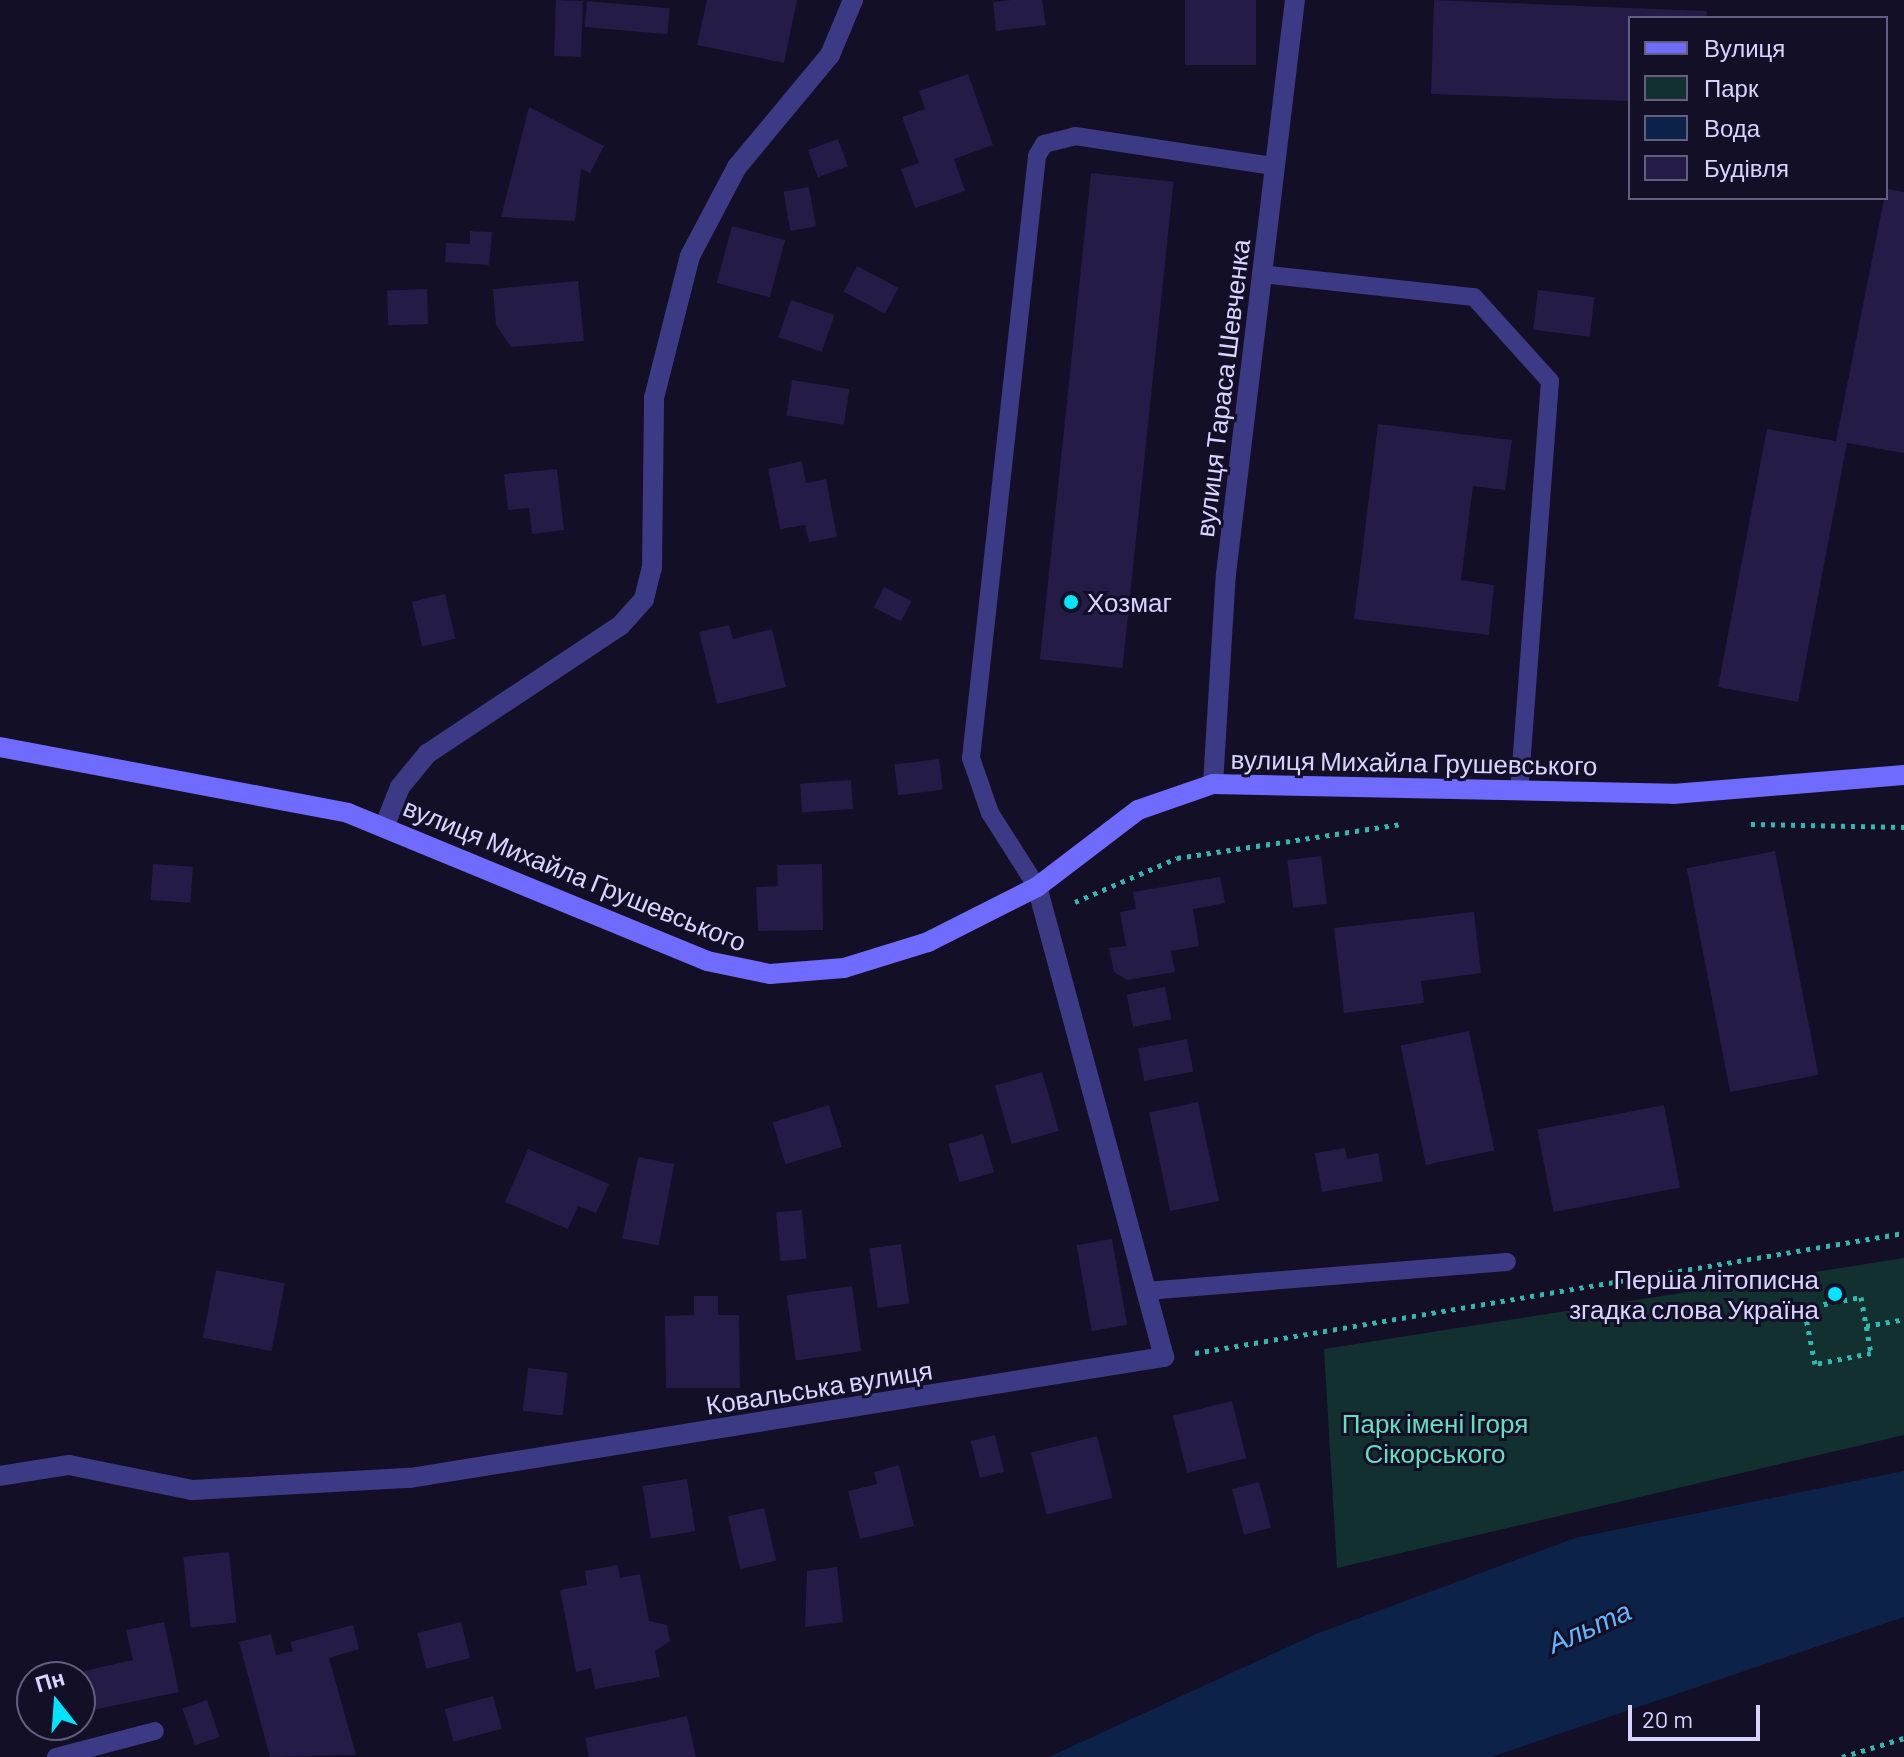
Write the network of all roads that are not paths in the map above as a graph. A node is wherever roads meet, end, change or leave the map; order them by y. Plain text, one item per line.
1 (853, 0) edge
2 (1295, 0) edge
3 (1274, 166) junction
4 (1261, 274) junction
5 (0, 747) edge
6 (1904, 775) edge
7 (1213, 784) junction
8 (1519, 789) junction
9 (385, 825) junction
10 (1037, 887) junction
11 (1507, 1262) dead end
12 (1146, 1291) junction
13 (0, 1476) edge
14 (155, 1731) dead end
15 (56, 1757) edge

1 - 9 street
2 - 3 street, вулиця Тараса Шевченка
3 - 4 street, вулиця Тараса Шевченка
3 - 10 lane
4 - 7 street, вулиця Тараса Шевченка
4 - 8 lane
5 - 9 main road, вулиця Михайла Грушевського
6 - 8 main road, вулиця Михайла Грушевського
7 - 8 main road, вулиця Михайла Грушевського
7 - 10 main road, вулиця Михайла Грушевського
9 - 10 main road, вулиця Михайла Грушевського
10 - 12 street
11 - 12 lane
12 - 13 street, Ковальська вулиця
14 - 15 lane

